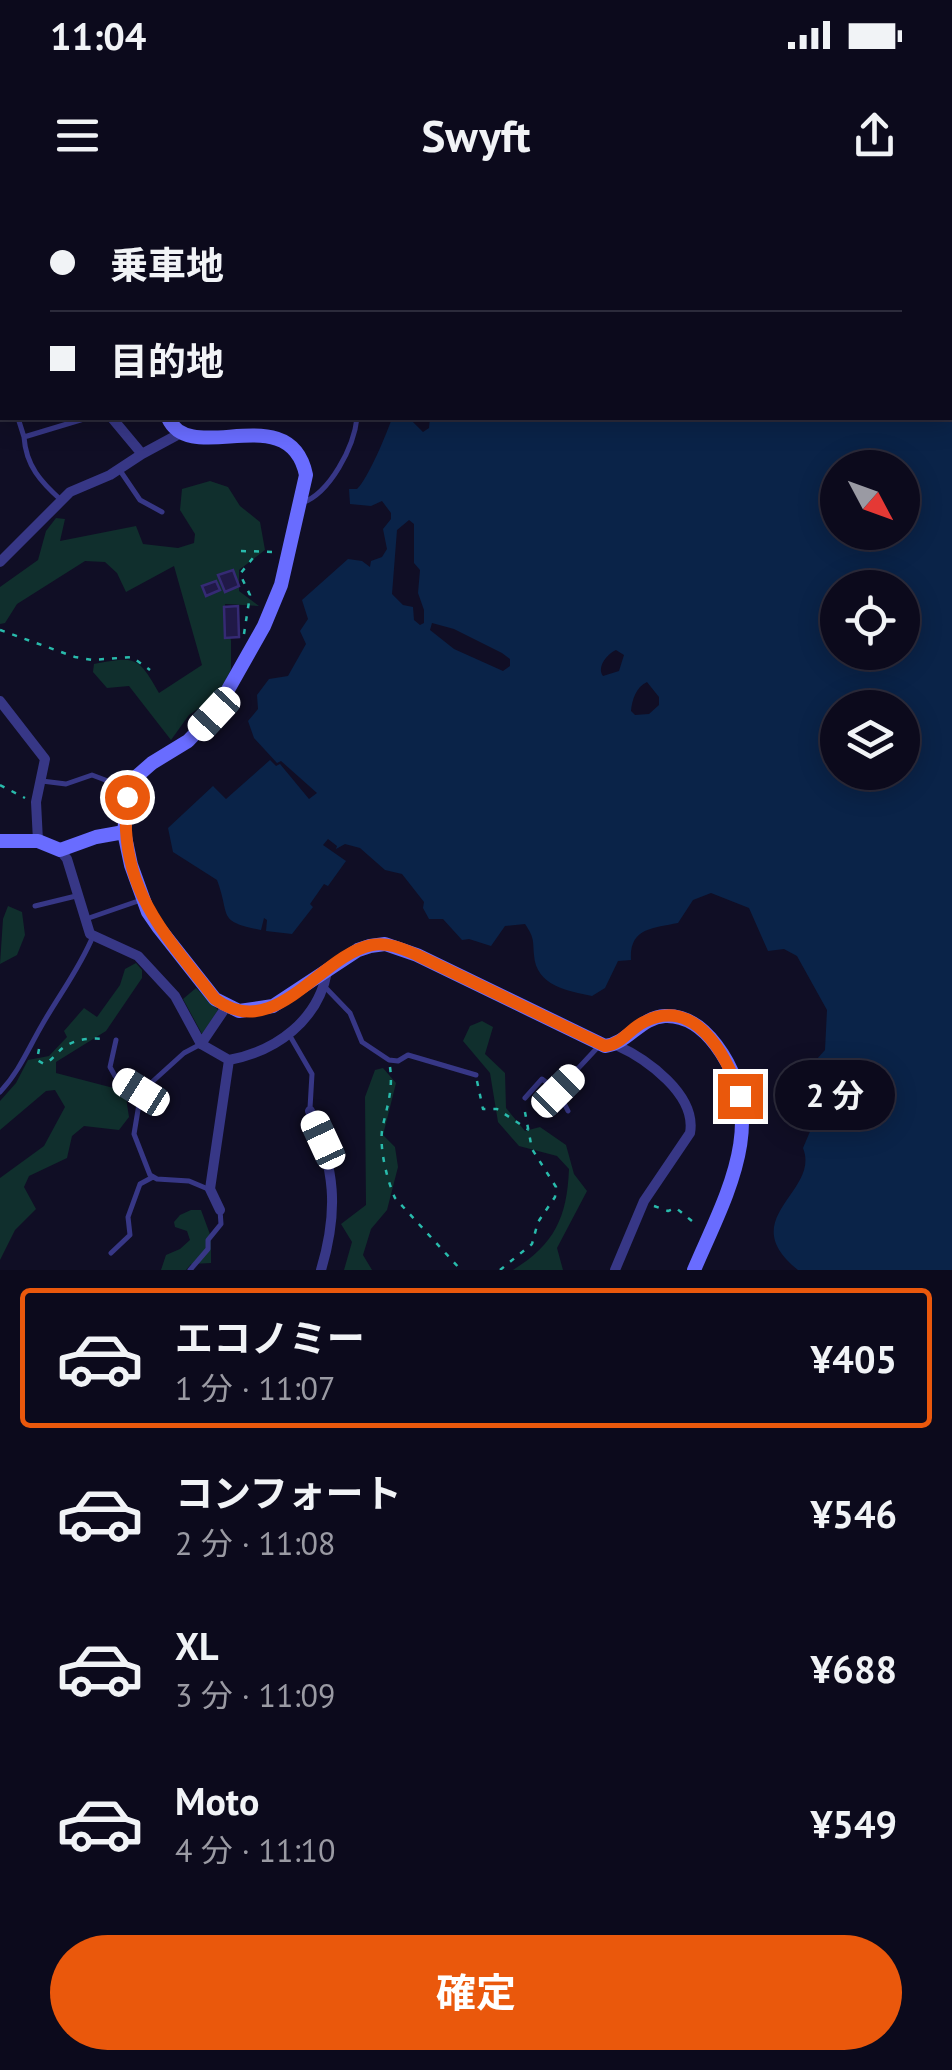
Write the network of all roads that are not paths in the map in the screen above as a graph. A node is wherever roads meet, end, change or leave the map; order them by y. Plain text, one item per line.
1 (19, 420) edge
2 (81, 420) edge
3 (114, 420) edge
4 (170, 420) edge
5 (356, 420) edge
6 (180, 434) junction
7 (24, 438) junction
8 (142, 454) junction
9 (119, 470) junction
10 (61, 500) junction
11 (300, 503) junction
12 (162, 512) dead end
13 (0, 562) edge
14 (0, 572) edge
15 (0, 700) edge
16 (42, 782) junction
17 (129, 789) junction
18 (124, 832) junction
19 (0, 841) edge
20 (38, 841) junction
21 (60, 850) junction
22 (79, 896) junction
23 (144, 899) junction
24 (35, 906) dead end
25 (86, 918) junction
26 (93, 936) junction
27 (326, 979) junction
28 (226, 1007) junction
29 (289, 1034) junction
30 (116, 1040) road end
31 (201, 1044) junction
32 (600, 1044) junction
33 (616, 1044) junction
34 (229, 1060) junction
35 (476, 1075) road end
36 (558, 1091) junction
37 (0, 1092) edge
38 (141, 1092) junction
39 (525, 1098) road end
40 (568, 1110) dead end
41 (310, 1111) joint
42 (153, 1177) junction
43 (210, 1189) junction
44 (220, 1210) joint
45 (111, 1252) dead end
46 (190, 1270) edge
47 (321, 1270) edge
48 (615, 1270) edge
49 (694, 1270) edge

1 - 7 lane
2 - 7 lane
3 - 8 street
4 - 6 street
5 - 11 lane
6 - 8 street
6 - 11 street
7 - 10 lane
8 - 9 street
9 - 10 street
9 - 12 lane
10 - 13 street
11 - 17 street
13 - 14 street
15 - 16 street
16 - 17 lane
16 - 20 street
17 - 18 street
18 - 21 street
18 - 23 street
19 - 20 street
20 - 21 street
21 - 22 street
22 - 24 lane
22 - 25 street
23 - 25 lane
23 - 28 street
25 - 26 street
26 - 31 street
26 - 37 lane
27 - 28 street
27 - 29 street
27 - 32 street
27 - 35 lane
28 - 31 street
29 - 34 street
29 - 41 lane
30 - 38 lane
31 - 34 street
31 - 38 lane
32 - 33 street
32 - 36 lane
33 - 48 street
33 - 49 street
34 - 43 street
36 - 39 lane
36 - 40 lane
38 - 42 lane
41 - 47 street
42 - 43 lane
42 - 45 lane
43 - 44 street
44 - 46 lane

